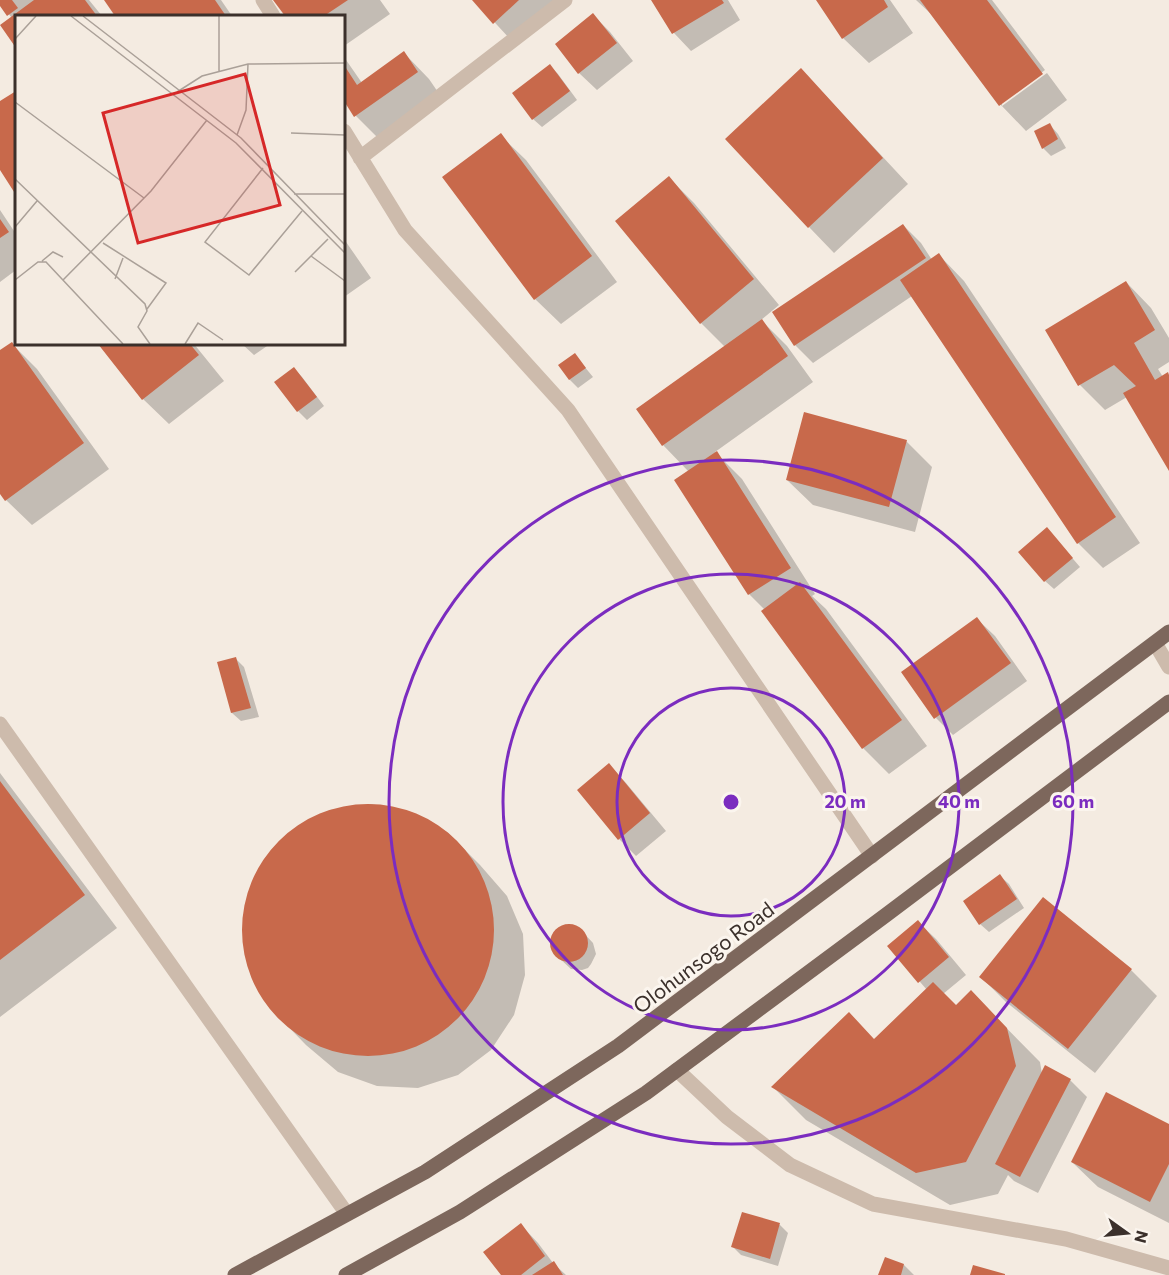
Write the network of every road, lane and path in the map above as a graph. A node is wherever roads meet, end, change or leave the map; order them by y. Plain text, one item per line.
1 (263, 0) edge
2 (565, 0) edge
3 (272, 15) edge
4 (345, 133) edge
5 (360, 158) junction
6 (1169, 632) edge
7 (1155, 643) junction
8 (1169, 667) edge
9 (1169, 702) edge
10 (0, 724) edge
11 (872, 856) junction
12 (677, 1070) junction
13 (347, 1214) junction
14 (1169, 1268) edge
15 (235, 1275) edge
16 (346, 1275) edge

1 - 3 street
2 - 5 street
4 - 5 street
5 - 11 street
6 - 7 main road, Olohunsogo Road
7 - 8 street
7 - 11 main road, Olohunsogo Road
9 - 12 main road
10 - 13 street
11 - 13 main road, Olohunsogo Road
12 - 14 street
12 - 16 main road
13 - 15 main road, Olohunsogo Road

